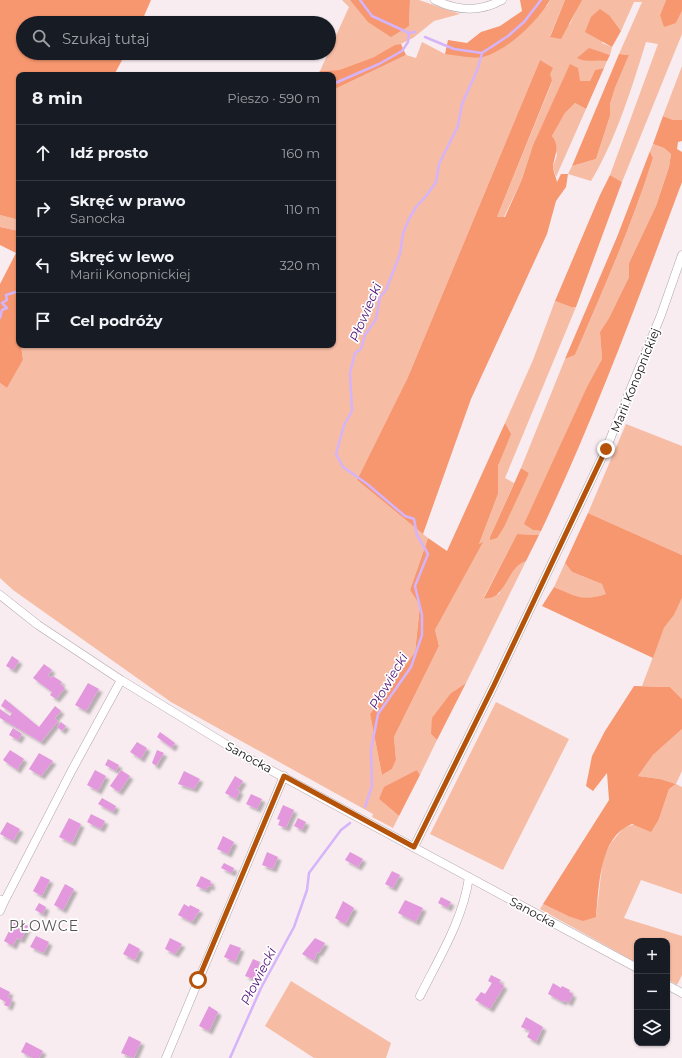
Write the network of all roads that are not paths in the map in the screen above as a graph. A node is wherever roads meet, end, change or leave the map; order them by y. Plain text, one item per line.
1 (435, 0) edge
2 (502, 0) edge
3 (682, 255) edge
4 (0, 595) edge
5 (121, 680) junction
6 (284, 776) junction
7 (414, 847) junction
8 (469, 877) junction
9 (2, 901) edge
10 (0, 911) edge
11 (634, 966) edge
12 (670, 987) edge
13 (682, 993) edge
14 (420, 996) dead end
15 (166, 1058) edge

1 - 2 street
3 - 7 street, Marii Konopnickiej
4 - 5 street, Sanocka
5 - 6 street, Sanocka
5 - 9 street
6 - 7 street, Sanocka
6 - 15 street
7 - 8 street, Sanocka
8 - 11 street, Sanocka
8 - 14 street
9 - 10 street
12 - 13 street

